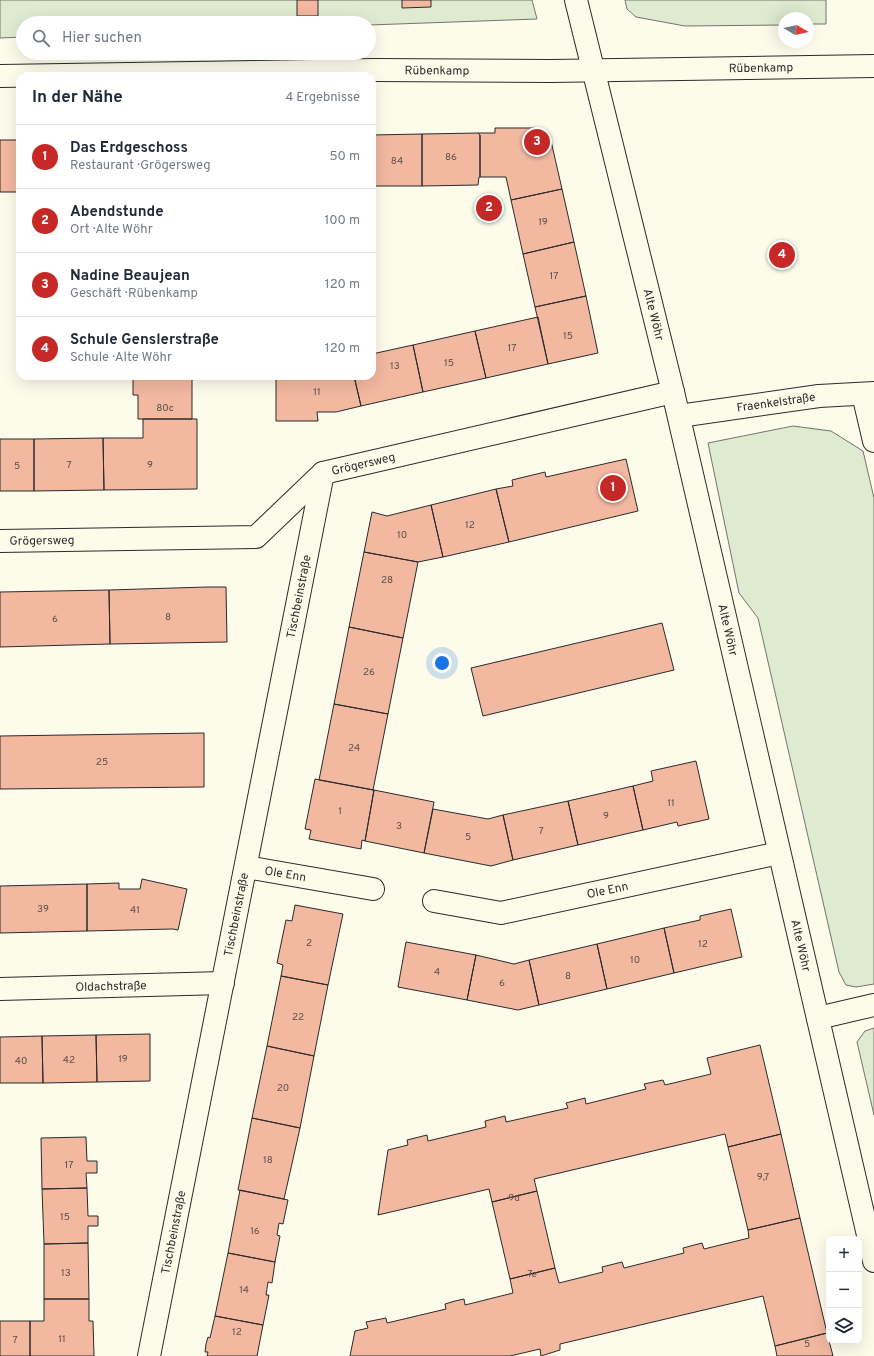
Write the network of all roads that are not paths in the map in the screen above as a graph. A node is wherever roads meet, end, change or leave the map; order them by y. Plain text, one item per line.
1 (576, 0) edge
2 (874, 66) edge
3 (594, 70) junction
4 (249, 72) edge
5 (0, 76) edge
6 (16, 76) edge
7 (673, 392) junction
8 (869, 394) edge
9 (679, 416) junction
10 (874, 441) edge
11 (323, 473) junction
12 (0, 541) edge
13 (780, 853) junction
14 (246, 867) junction
15 (373, 889) dead end
16 (434, 901) dead end
17 (222, 983) junction
18 (0, 989) edge
19 (874, 1005) edge
20 (818, 1018) junction
21 (874, 1261) edge
22 (149, 1356) edge

1 - 3 street, Alte Wöhr
2 - 3 street, Rübenkamp
3 - 4 street, Rübenkamp
3 - 7 street, Alte Wöhr
5 - 6 street, Rübenkamp
7 - 9 street, Alte Wöhr
7 - 11 street, Grögersweg
8 - 9 street, Fraenkelstraße
8 - 10 street
9 - 13 street, Alte Wöhr
11 - 12 street, Grögersweg
11 - 14 street, Tischbeinstraße
13 - 16 street, Ole Enn
13 - 20 street, Alte Wöhr
14 - 15 street, Ole Enn
14 - 17 street, Tischbeinstraße
17 - 18 street, Oldachstraße
17 - 22 street, Tischbeinstraße
19 - 20 street
20 - 21 street, Alte Wöhr

